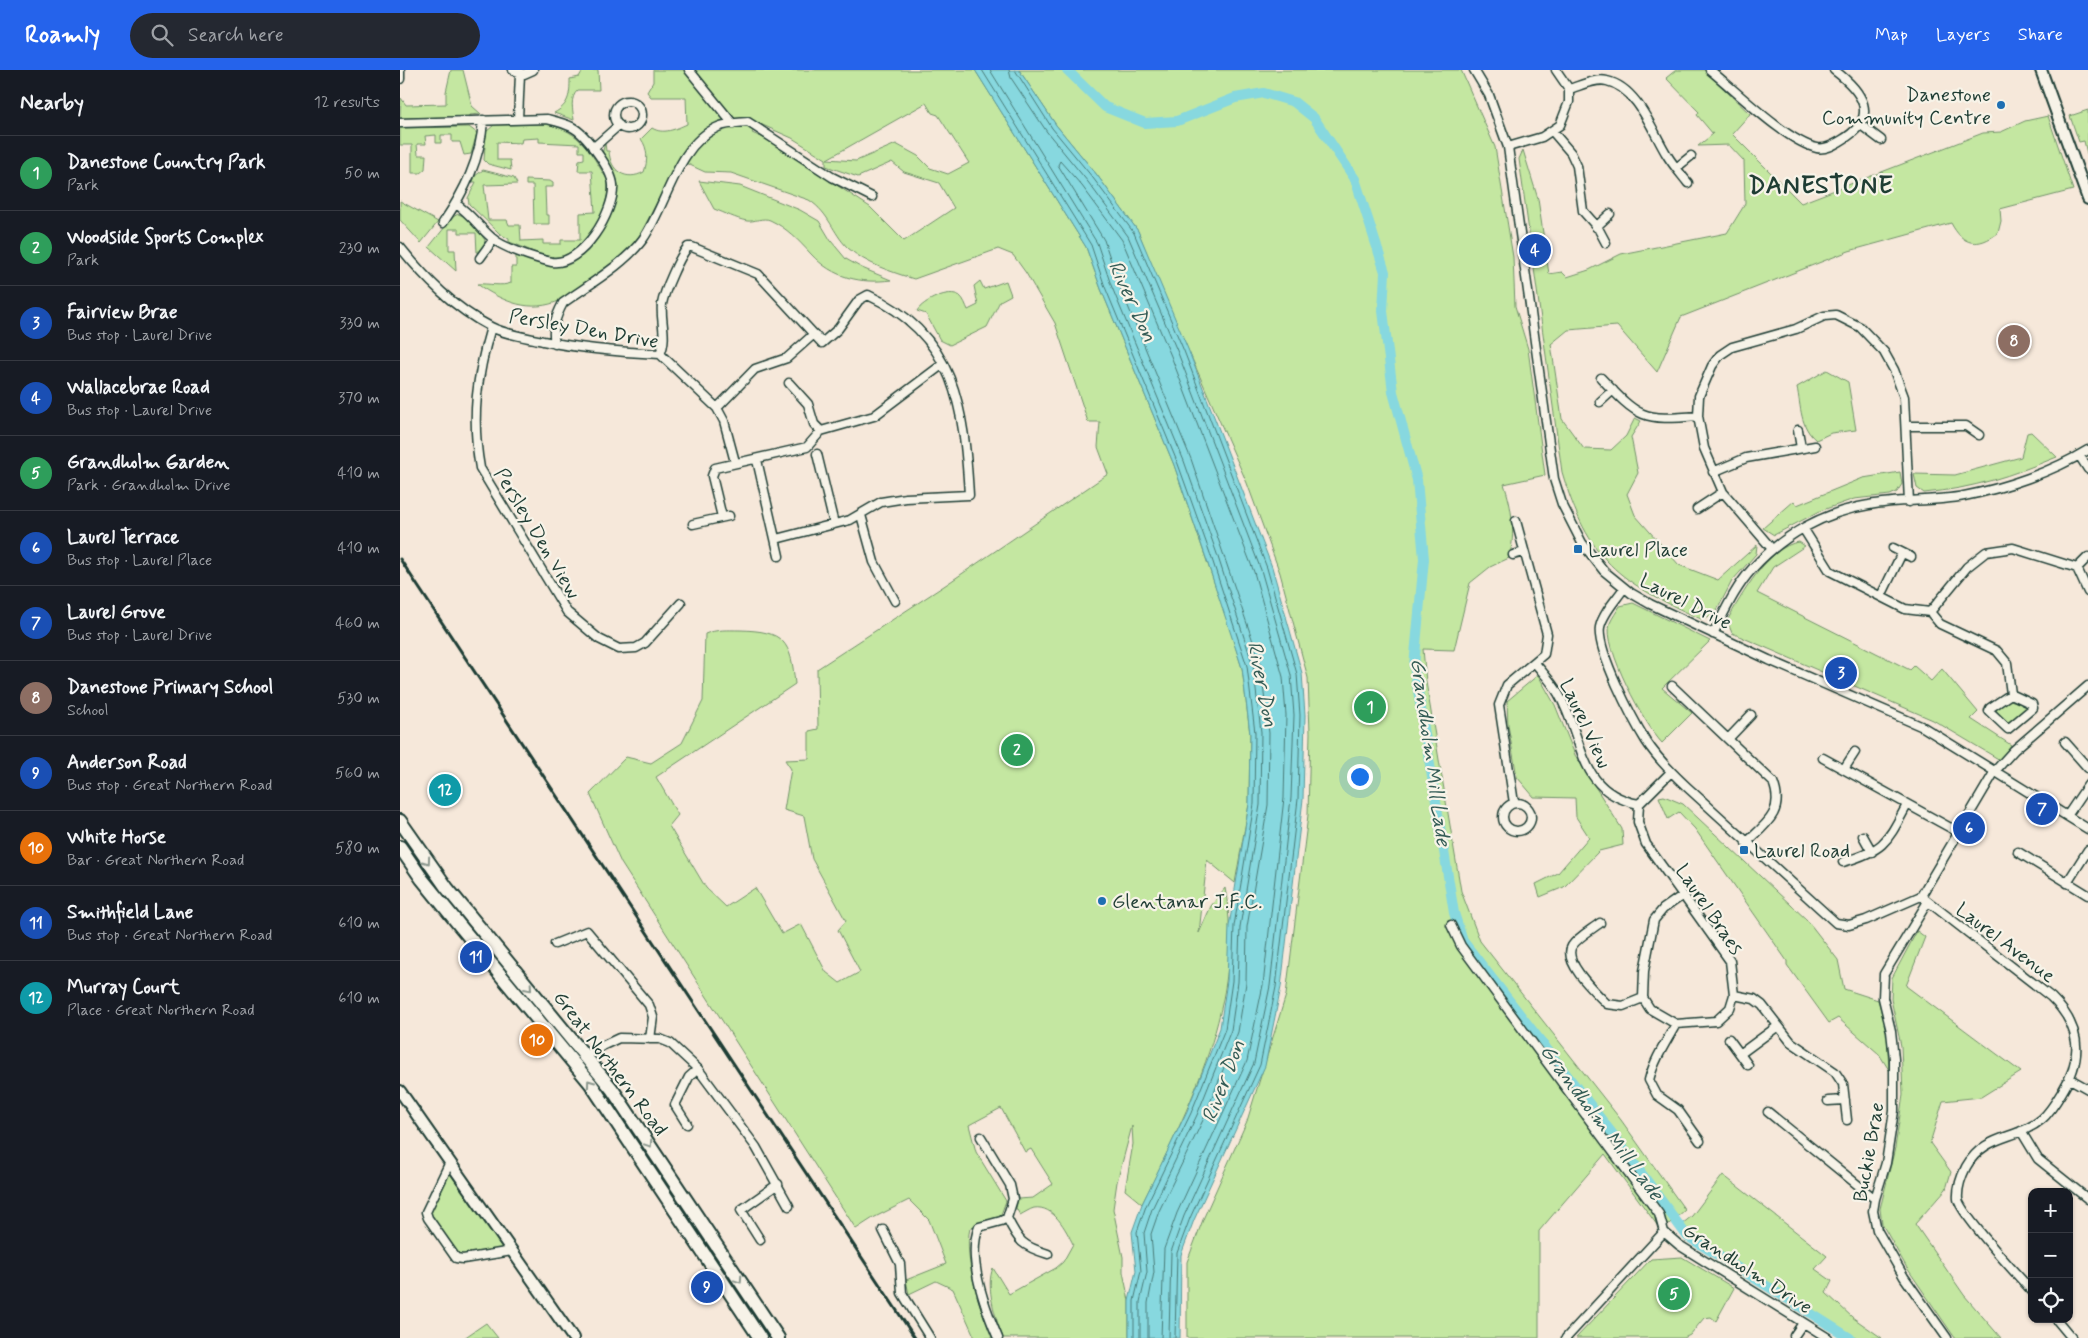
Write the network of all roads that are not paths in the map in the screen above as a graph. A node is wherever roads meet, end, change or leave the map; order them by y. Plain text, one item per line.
1 (400, 70) edge
2 (533, 70) edge
3 (688, 70) edge
4 (1474, 70) edge
5 (1556, 70) edge
6 (1710, 70) edge
7 (1834, 70) edge
8 (2041, 70) edge
9 (516, 72) edge
10 (400, 79) edge
11 (1569, 89) junction
12 (518, 119) junction
13 (483, 120) junction
14 (400, 123) edge
15 (733, 124) junction
16 (1861, 124) junction
17 (619, 126) dead end
18 (1552, 132) junction
19 (1881, 140) dead end
20 (1508, 147) junction
21 (593, 148) junction
22 (1691, 156) dead end
23 (1676, 168) junction
24 (1688, 183) dead end
25 (872, 197) dead end
26 (2088, 198) edge
27 (456, 204) junction
28 (1610, 214) dead end
29 (443, 223) dead end
30 (1596, 227) junction
31 (493, 240) junction
32 (1606, 243) dead end
33 (400, 247) edge
34 (480, 258) dead end
35 (491, 327) junction
36 (814, 334) junction
37 (555, 344) junction
38 (660, 354) junction
39 (943, 364) junction
40 (1601, 378) dead end
41 (788, 383) dead end
42 (1613, 390) junction
43 (1600, 402) dead end
44 (717, 408) junction
45 (1698, 416) junction
46 (1907, 426) junction
47 (1798, 430) dead end
48 (821, 431) junction
49 (1979, 435) dead end
50 (1815, 446) dead end
51 (1801, 448) junction
52 (2088, 450) edge
53 (817, 454) dead end
54 (2079, 455) junction
55 (756, 460) junction
56 (735, 462) junction
57 (2088, 469) edge
58 (1713, 472) junction
59 (1723, 492) junction
60 (1908, 502) junction
61 (1696, 509) dead end
62 (861, 515) junction
63 (1516, 520) dead end
64 (693, 524) dead end
65 (834, 524) junction
66 (1803, 528) junction
67 (776, 539) junction
68 (1893, 548) dead end
69 (1772, 549) junction
70 (1524, 552) junction
71 (1902, 553) junction
72 (1512, 555) dead end
73 (780, 556) dead end
74 (1911, 557) dead end
75 (2088, 557) edge
76 (2077, 568) junction
77 (1624, 588) junction
78 (2088, 592) edge
79 (1881, 596) junction
80 (895, 601) dead end
81 (680, 603) dead end
82 (1930, 612) junction
83 (1713, 634) junction
84 (1535, 662) junction
85 (1672, 686) dead end
86 (2088, 686) edge
87 (2011, 694) junction
88 (1751, 715) dead end
89 (1729, 738) junction
90 (2065, 742) dead end
91 (1855, 752) dead end
92 (1823, 758) dead end
93 (2088, 768) edge
94 (1844, 769) junction
95 (1995, 771) junction
96 (1671, 772) junction
97 (2088, 785) edge
98 (1514, 803) dead end
99 (1639, 804) junction
100 (1908, 805) junction
101 (2067, 816) junction
102 (400, 821) edge
103 (2088, 829) edge
104 (1958, 832) junction
105 (1863, 836) dead end
106 (1746, 843) junction
107 (400, 847) edge
108 (2088, 850) edge
109 (1872, 852) junction
110 (2018, 852) dead end
111 (1843, 862) dead end
112 (2067, 882) junction
113 (1683, 895) junction
114 (2088, 895) edge
115 (1920, 896) junction
116 (1927, 903) junction
117 (1600, 923) dead end
118 (1451, 925) dead end
119 (555, 944) dead end
120 (1734, 995) junction
121 (1643, 998) junction
122 (1676, 1024) junction
123 (1778, 1026) junction
124 (650, 1039) junction
125 (1729, 1039) dead end
126 (1740, 1054) junction
127 (587, 1056) junction
128 (575, 1064) junction
129 (1748, 1065) dead end
130 (698, 1069) junction
131 (2070, 1079) junction
132 (2088, 1089) edge
133 (400, 1091) edge
134 (1845, 1100) junction
135 (1828, 1101) dead end
136 (1768, 1112) dead end
137 (1847, 1120) dead end
138 (687, 1124) dead end
139 (2021, 1131) junction
140 (981, 1137) dead end
141 (1700, 1141) dead end
142 (450, 1162) junction
143 (778, 1184) junction
144 (1874, 1199) junction
145 (2088, 1199) edge
146 (789, 1206) dead end
147 (1007, 1218) junction
148 (883, 1230) dead end
149 (1664, 1232) junction
150 (760, 1240) dead end
151 (512, 1251) junction
152 (1048, 1254) dead end
153 (2028, 1286) edge
154 (1803, 1323) junction
155 (2059, 1323) edge
156 (1794, 1336) dead end
157 (2071, 1337) edge
158 (573, 1338) edge
159 (760, 1338) edge
160 (778, 1338) edge
161 (930, 1338) edge
162 (998, 1338) edge
163 (1566, 1338) edge
164 (1828, 1338) edge
165 (1947, 1338) edge

1 - 10 street
2 - 9 street
3 - 15 street
4 - 20 street, Laurel Drive
5 - 11 street
6 - 16 street
7 - 16 street
8 - 26 street
9 - 12 street
11 - 18 street
11 - 23 street
12 - 13 street
12 - 21 street
13 - 14 street
13 - 27 street
15 - 25 street
15 - 37 street
16 - 19 street
17 - 21 street
18 - 20 street
18 - 30 street
20 - 77 street, Laurel Drive
21 - 31 street
22 - 23 street
23 - 24 street
27 - 29 street
27 - 31 street
28 - 30 street
30 - 32 street
31 - 34 street
33 - 35 street, Persley Den Drive
35 - 37 street, Persley Den Drive
35 - 81 street, Persley Den View
36 - 38 street
36 - 39 street
36 - 44 street
37 - 38 street, Persley Den Drive
38 - 44 street, Persley Den Drive
39 - 48 street
39 - 62 street
40 - 42 street
41 - 48 street
42 - 43 street
42 - 45 street
44 - 56 street, Persley Den Drive
45 - 46 street
45 - 58 street
46 - 49 street
46 - 60 street
47 - 51 street
48 - 55 street
50 - 51 street
51 - 58 street
52 - 54 street
53 - 65 street
54 - 57 street
54 - 60 street
55 - 56 street
55 - 67 street
56 - 64 street
58 - 59 street
59 - 61 street
59 - 69 street
60 - 66 street
62 - 65 street
62 - 80 street
63 - 70 street, Laurel View
65 - 67 street
66 - 69 street
66 - 79 street
67 - 73 street
68 - 71 street
69 - 83 street
70 - 72 street
70 - 84 street, Laurel View
71 - 74 street
71 - 79 street
75 - 76 street
76 - 78 street
76 - 82 street
77 - 83 street, Laurel Drive
77 - 96 street
79 - 82 street
82 - 87 street
83 - 95 street, Laurel Drive
84 - 98 street, Laurel View
84 - 99 street, Laurel View
85 - 89 street
86 - 95 street
87 - 87 street
88 - 89 street
89 - 106 street
90 - 93 street
91 - 94 street
92 - 94 street
94 - 100 street
95 - 101 street, Laurel Drive
95 - 104 street
96 - 99 street
96 - 106 street
97 - 101 street
99 - 113 street, Laurel Braes
100 - 104 street
100 - 109 street
101 - 103 street, Laurel Drive
102 -> 127 main road, Great Northern Road
104 - 115 street
105 - 109 street
106 - 115 street
107 - 128 main road, Great Northern Road
108 - 112 street
109 - 111 street
110 - 112 street
112 - 114 street
113 - 120 street, Laurel Braes
113 - 121 street
115 - 116 street, Laurel Avenue
116 - 131 street, Laurel Avenue
116 - 144 street, Buckie Brae
117 - 121 street
118 - 149 street, Grandholm Drive
119 - 124 street
120 - 122 street
120 - 123 street
121 - 122 street
122 - 141 street
123 - 126 street
123 - 134 street
124 - 127 street
124 - 130 street
125 - 126 street
126 - 129 street
127 - 128 street
127 -> 160 main road, Great Northern Road
159 -> 128 main road, Great Northern Road
130 - 138 street
130 - 143 street
131 - 132 street
131 - 139 street, Laurel Avenue
133 - 142 street
134 - 135 street
134 - 137 street
136 - 144 street
139 - 145 street
139 - 153 street, Laurel Avenue
140 - 147 street
142 - 151 street
142 - 151 street
143 - 146 street
143 - 150 street
144 - 165 street, Buckie Brae
147 - 152 street
147 - 162 street
148 - 161 street
149 - 154 street, Grandholm Drive
149 - 163 street
151 - 158 street
154 - 156 street
154 - 164 street, Grandholm Drive
155 - 157 street

